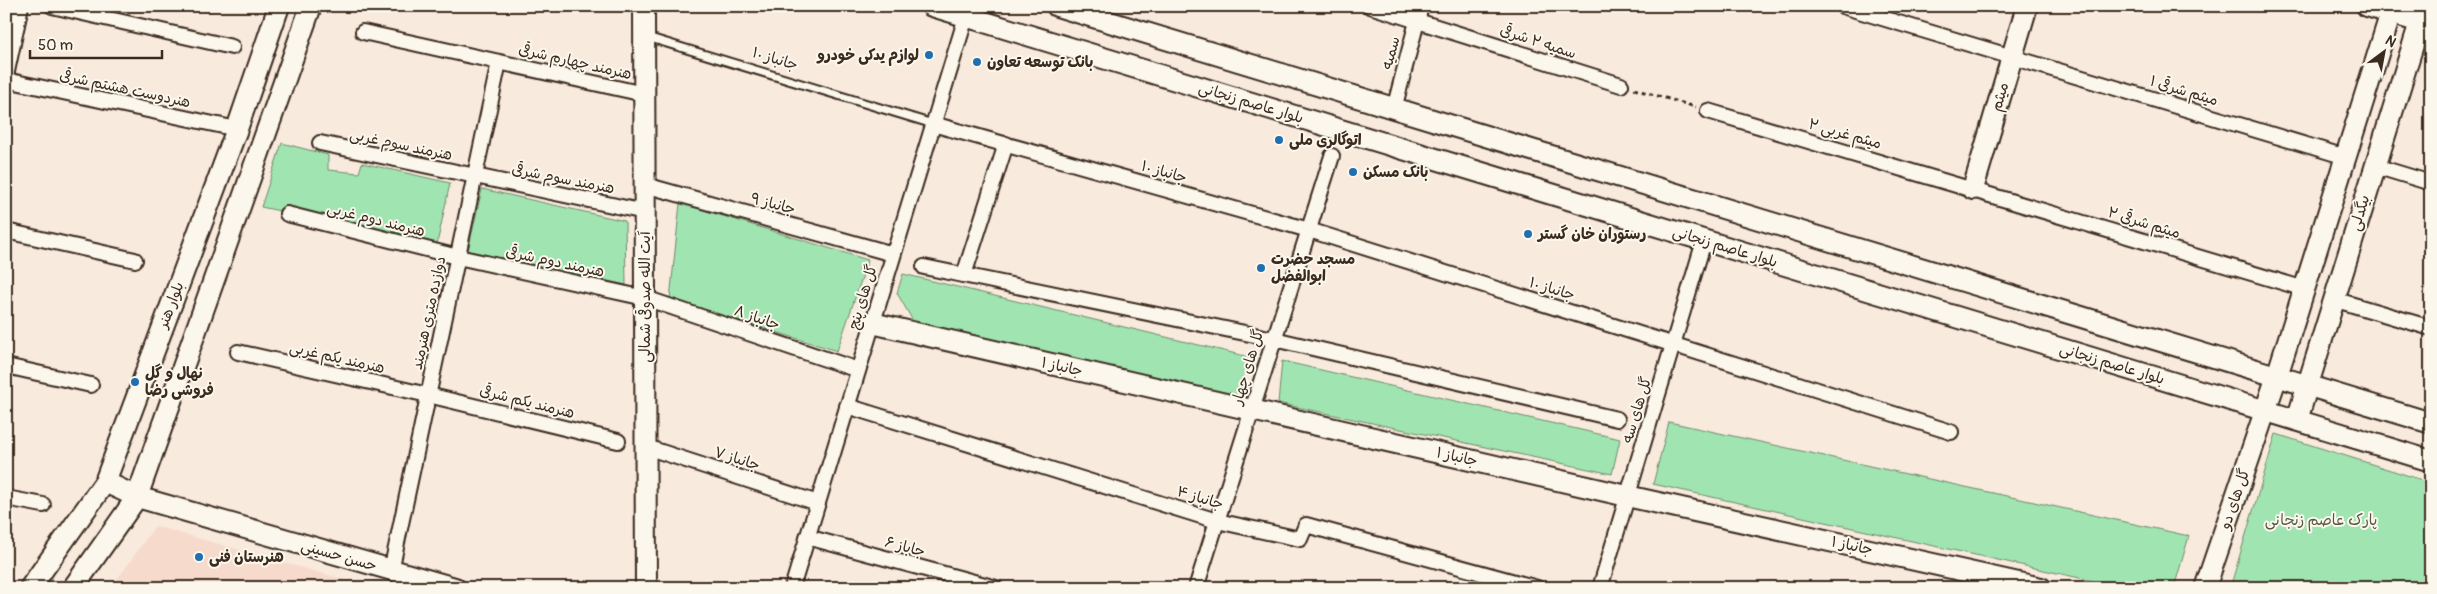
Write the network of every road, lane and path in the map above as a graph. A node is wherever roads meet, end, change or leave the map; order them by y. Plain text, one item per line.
1 (21, 6) edge
2 (52, 6) edge
3 (279, 6) edge
4 (311, 6) edge
5 (644, 6) edge
6 (932, 6) edge
7 (1057, 6) edge
8 (1370, 6) edge
9 (1421, 6) edge
10 (1842, 6) edge
11 (2027, 6) edge
12 (2367, 6) edge
13 (2392, 10) edge
14 (966, 16) junction
15 (2425, 18) edge
16 (1417, 20) junction
17 (363, 32) dead end
18 (644, 36) junction
19 (232, 47) dead end
20 (2012, 56) junction
21 (499, 62) junction
22 (6, 76) edge
23 (6, 80) edge
24 (1621, 85) joint
25 (644, 94) junction
26 (1394, 108) junction
27 (1708, 111) joint
28 (934, 124) junction
29 (237, 130) junction
30 (320, 144) dead end
31 (1006, 144) junction
32 (1332, 156) dead end
33 (2346, 157) junction
34 (2375, 166) junction
35 (474, 178) junction
36 (2431, 183) edge
37 (645, 185) junction
38 (1973, 189) junction
39 (645, 212) junction
40 (287, 214) dead end
41 (1309, 230) junction
42 (6, 231) edge
43 (1704, 241) junction
44 (894, 254) junction
45 (458, 257) junction
46 (135, 260) dead end
47 (924, 267) dead end
48 (964, 275) junction
49 (2305, 289) junction
50 (645, 298) junction
51 (2333, 299) junction
52 (872, 324) junction
53 (2431, 328) edge
54 (1274, 339) junction
55 (1673, 344) junction
56 (238, 352) dead end
57 (6, 366) edge
58 (858, 370) junction
59 (2277, 376) junction
60 (91, 385) dead end
61 (2306, 385) junction
62 (428, 395) junction
63 (847, 406) junction
64 (1252, 410) junction
65 (2266, 411) junction
66 (1617, 419) dead end
67 (2296, 420) junction
68 (2431, 423) edge
69 (1951, 432) dead end
70 (618, 441) dead end
71 (646, 447) junction
72 (2431, 461) edge
73 (105, 482) junction
74 (1627, 496) junction
75 (137, 497) junction
76 (6, 498) edge
77 (818, 503) junction
78 (43, 505) dead end
79 (1217, 521) junction
80 (807, 537) junction
81 (391, 571) junction
82 (30, 588) edge
83 (73, 588) edge
84 (455, 588) edge
85 (646, 588) edge
86 (792, 588) edge
87 (996, 588) edge
88 (1196, 588) edge
89 (1538, 588) edge
90 (1600, 588) edge
91 (2042, 588) edge
92 (2205, 588) edge

1 - 22 street
2 - 19 street
3 - 29 main road, بلوار هنر
4 - 75 main road, بلوار هنر
5 - 18 main road, آیت الله صدوقی شمالی
6 - 14 main road, بلوار عاصم زنجانی
7 - 26 main road
8 - 16 street, سمیه ۲ شرقی
9 - 16 street, سمیه
10 - 20 street, میثم شرقی ۱
11 - 20 main road, میثم
12 - 13 main road
13 - 15 main road
13 - 33 main road, بیگدلی
14 - 28 street, گل های پنج
14 - 43 main road, بلوار عاصم زنجانی
15 - 34 main road, بیگدلی
16 - 24 street, سمیه ۲ شرقی
16 - 26 street, سمیه
17 - 21 street, هنرمند چهارم شرقی
18 - 25 main road, آیت الله صدوقی شمالی
18 - 28 lane, جانباز ۱۰
20 - 33 street, میثم شرقی ۱
20 - 38 main road, میثم
21 - 25 street, هنرمند چهارم شرقی
21 - 35 street, دوازده متری هنرمند
23 - 29 street, هنردوست هشتم شرقی
24 - 27 path
25 - 37 main road, آیت الله صدوقی شمالی
26 - 59 main road
27 - 38 street, میثم غربی ۲
28 - 31 street, جانباز ۱۰
28 - 44 street, گل های پنج
29 - 73 main road, بلوار هنر
30 - 35 street, هنرمند سوم غربی
31 - 41 street, جانباز ۱۰
31 - 48 street
32 - 41 street, گل های چهار
33 - 49 main road, بیگدلی
34 - 36 street
34 - 51 main road, بیگدلی
35 - 39 street, هنرمند سوم شرقی
35 - 45 street, دوازده متری هنرمند
37 - 39 main road, آیت الله صدوقی شمالی
37 - 44 street, جانباز ۹
38 - 49 street, میثم شرقی ۲
39 - 50 main road, آیت الله صدوقی شمالی
40 - 45 street, هنرمند دوم غربی
41 - 54 street, گل های چهار
41 - 55 street, جانباز ۱۰
42 - 46 street
43 - 55 street, گل های سه
43 - 65 main road, بلوار عاصم زنجانی
44 - 52 street, گل های پنج
45 - 50 street, هنرمند دوم شرقی
45 - 62 street, دوازده متری هنرمند
47 - 48 street
48 - 54 street
49 - 59 main road, بیگدلی
50 - 58 street, جانباز ۸
50 - 71 main road, آیت الله صدوقی شمالی
51 - 53 street
51 - 61 main road, بیگدلی
52 - 58 street, گل های پنج
52 - 64 main road, جانباز ۱
54 - 64 street, گل های چهار
54 - 66 street
55 - 69 street, جانباز ۱۰
55 - 74 street, گل های سه
56 - 62 street, هنرمند یکم غربی
57 - 60 street
58 - 63 street, گل های پنج
59 - 61 main road
59 - 65 main road, بیگدلی
61 - 67 main road, بیگدلی
61 - 68 main road
62 - 70 street, هنرمند یکم شرقی
62 - 81 street, دوازده متری هنرمند
63 - 77 street, گل های پنج
63 - 79 street, جانباز ۴
64 - 74 main road, جانباز ۱
64 - 79 street, گل های چهار
65 - 67 main road, بلوار عاصم زنجانی
65 - 92 main road, گل های دو
67 - 72 main road, بلوار عاصم زنجانی
71 - 77 street, جانباز ۷
71 - 85 main road, آیت الله صدوقی شمالی
73 - 75 main road, حسن حسینی
73 - 82 main road, بلوار هنر
74 - 90 street, گل های سه
74 - 91 main road, جانباز ۱
75 - 81 main road, حسن حسینی
75 - 83 main road, بلوار هنر
76 - 78 street
77 - 80 street, گل های پنج
79 - 88 street, گل های چهار
79 - 89 street, جانباز ۴
80 - 86 street, گل های پنج
80 - 87 street, جاباز ۶
81 - 84 main road, حسن حسینی

